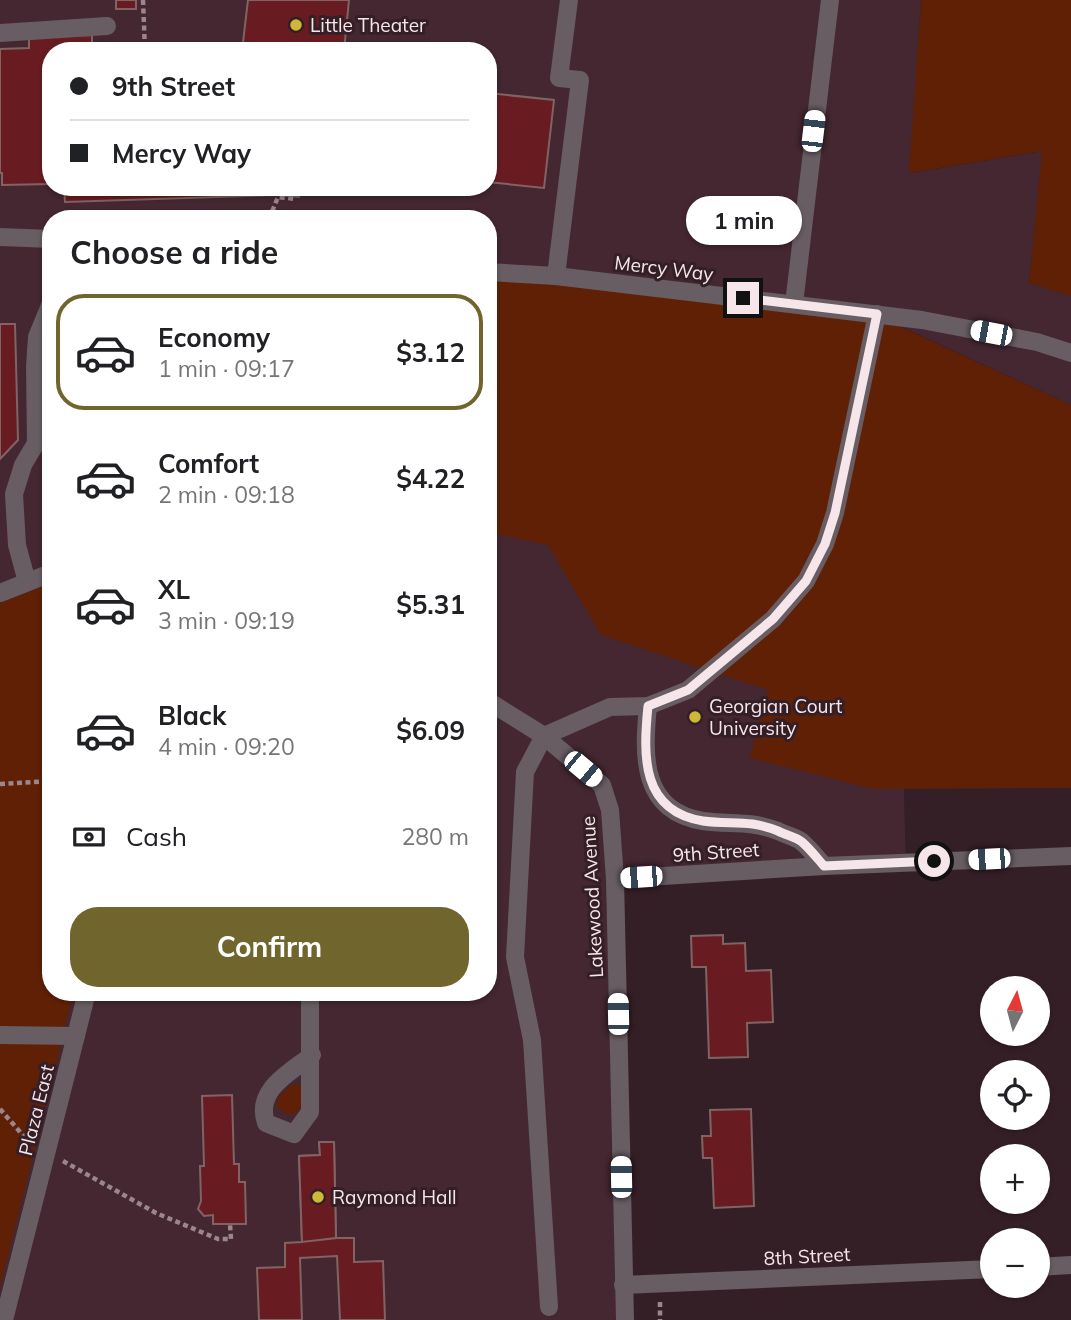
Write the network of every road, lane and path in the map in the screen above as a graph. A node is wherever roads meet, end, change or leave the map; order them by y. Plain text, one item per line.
1 (143, 0) edge
2 (569, 0) edge
3 (830, 0) edge
4 (107, 26) dead end
5 (0, 33) edge
6 (145, 42) edge
7 (296, 199) dead end
8 (273, 210) edge
9 (0, 237) edge
10 (42, 239) edge
11 (497, 273) edge
12 (555, 276) junction
13 (794, 303) junction
14 (877, 314) junction
15 (42, 325) edge
16 (1071, 353) edge
17 (42, 576) edge
18 (27, 582) junction
19 (0, 593) edge
20 (648, 706) junction
21 (497, 707) edge
22 (544, 736) junction
23 (42, 782) edge
24 (0, 784) edge
25 (1071, 856) edge
26 (824, 866) junction
27 (615, 879) junction
28 (85, 1001) edge
29 (310, 1001) edge
30 (0, 1035) edge
31 (76, 1036) junction
32 (312, 1055) dead end
33 (0, 1109) edge
34 (47, 1152) junction
35 (230, 1224) dead end
36 (1071, 1265) edge
37 (1050, 1266) edge
38 (980, 1270) edge
39 (623, 1285) junction
40 (549, 1307) dead end
41 (4, 1320) edge
42 (625, 1320) edge

1 - 6 path
2 - 12 street
3 - 13 street
4 - 5 street
7 - 8 path
9 - 10 street
11 - 12 street, Mercy Way
12 - 13 street, Mercy Way
13 - 14 street, Mercy Way
14 - 16 street, Mercy Way
14 - 20 street
15 - 18 street
17 - 18 street
18 - 19 street
20 - 22 street
20 - 26 street
21 - 22 street, Lakewood Avenue
22 - 27 street, Lakewood Avenue
22 - 40 street
23 - 24 path
25 - 26 street, 9th Street
26 - 27 street, 9th Street
27 - 39 street, Lakewood Avenue
28 - 31 street, Plaza East
29 - 32 street
30 - 31 street
31 - 34 street, Plaza East
33 - 34 path
34 - 35 path
34 - 41 street, Plaza East
36 - 37 street
38 - 39 street, 8th Street
39 - 42 street, Lakewood Avenue

